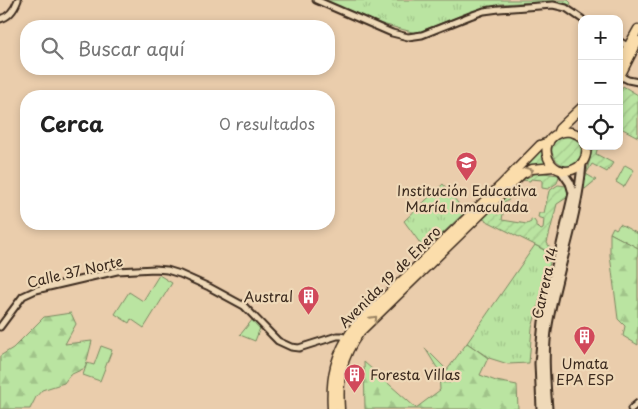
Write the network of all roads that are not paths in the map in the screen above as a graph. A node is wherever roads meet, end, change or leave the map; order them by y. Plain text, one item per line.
1 (18, 0) edge
2 (316, 0) edge
3 (578, 16) edge
4 (0, 19) edge
5 (638, 30) edge
6 (638, 41) edge
7 (623, 43) edge
8 (629, 47) junction
9 (621, 60) edge
10 (623, 71) edge
11 (623, 78) edge
12 (638, 82) edge
13 (578, 111) edge
14 (557, 134) junction
15 (578, 136) edge
16 (549, 142) junction
17 (587, 150) edge
18 (582, 163) junction
19 (558, 168) junction
20 (0, 327) edge
21 (350, 341) junction
22 (638, 403) edge
23 (332, 409) edge
24 (340, 409) edge
25 (541, 409) edge
26 (548, 409) edge
27 (631, 409) edge

1 - 4 street
2 - 3 street
5 - 8 main road
6 - 10 main road
7 - 8 street
8 - 9 main road
11 - 12 street
13 - 14 main road, Avenida 19 de Enero
14 - 15 main road
14 - 16 main road, Avenida 19 de Enero
16 - 19 main road
16 - 21 main road, Avenida 19 de Enero
17 - 18 main road
18 - 19 main road, Avenida 19 de Enero
18 - 26 main road, Carrera 14
21 -> 19 main road, Avenida 19 de Enero
19 - 25 main road, Carrera 14
20 - 21 street, Calle 37 Norte
21 - 23 main road, Avenida 19 de Enero
21 - 24 main road, Avenida 19 de Enero
22 - 27 street

